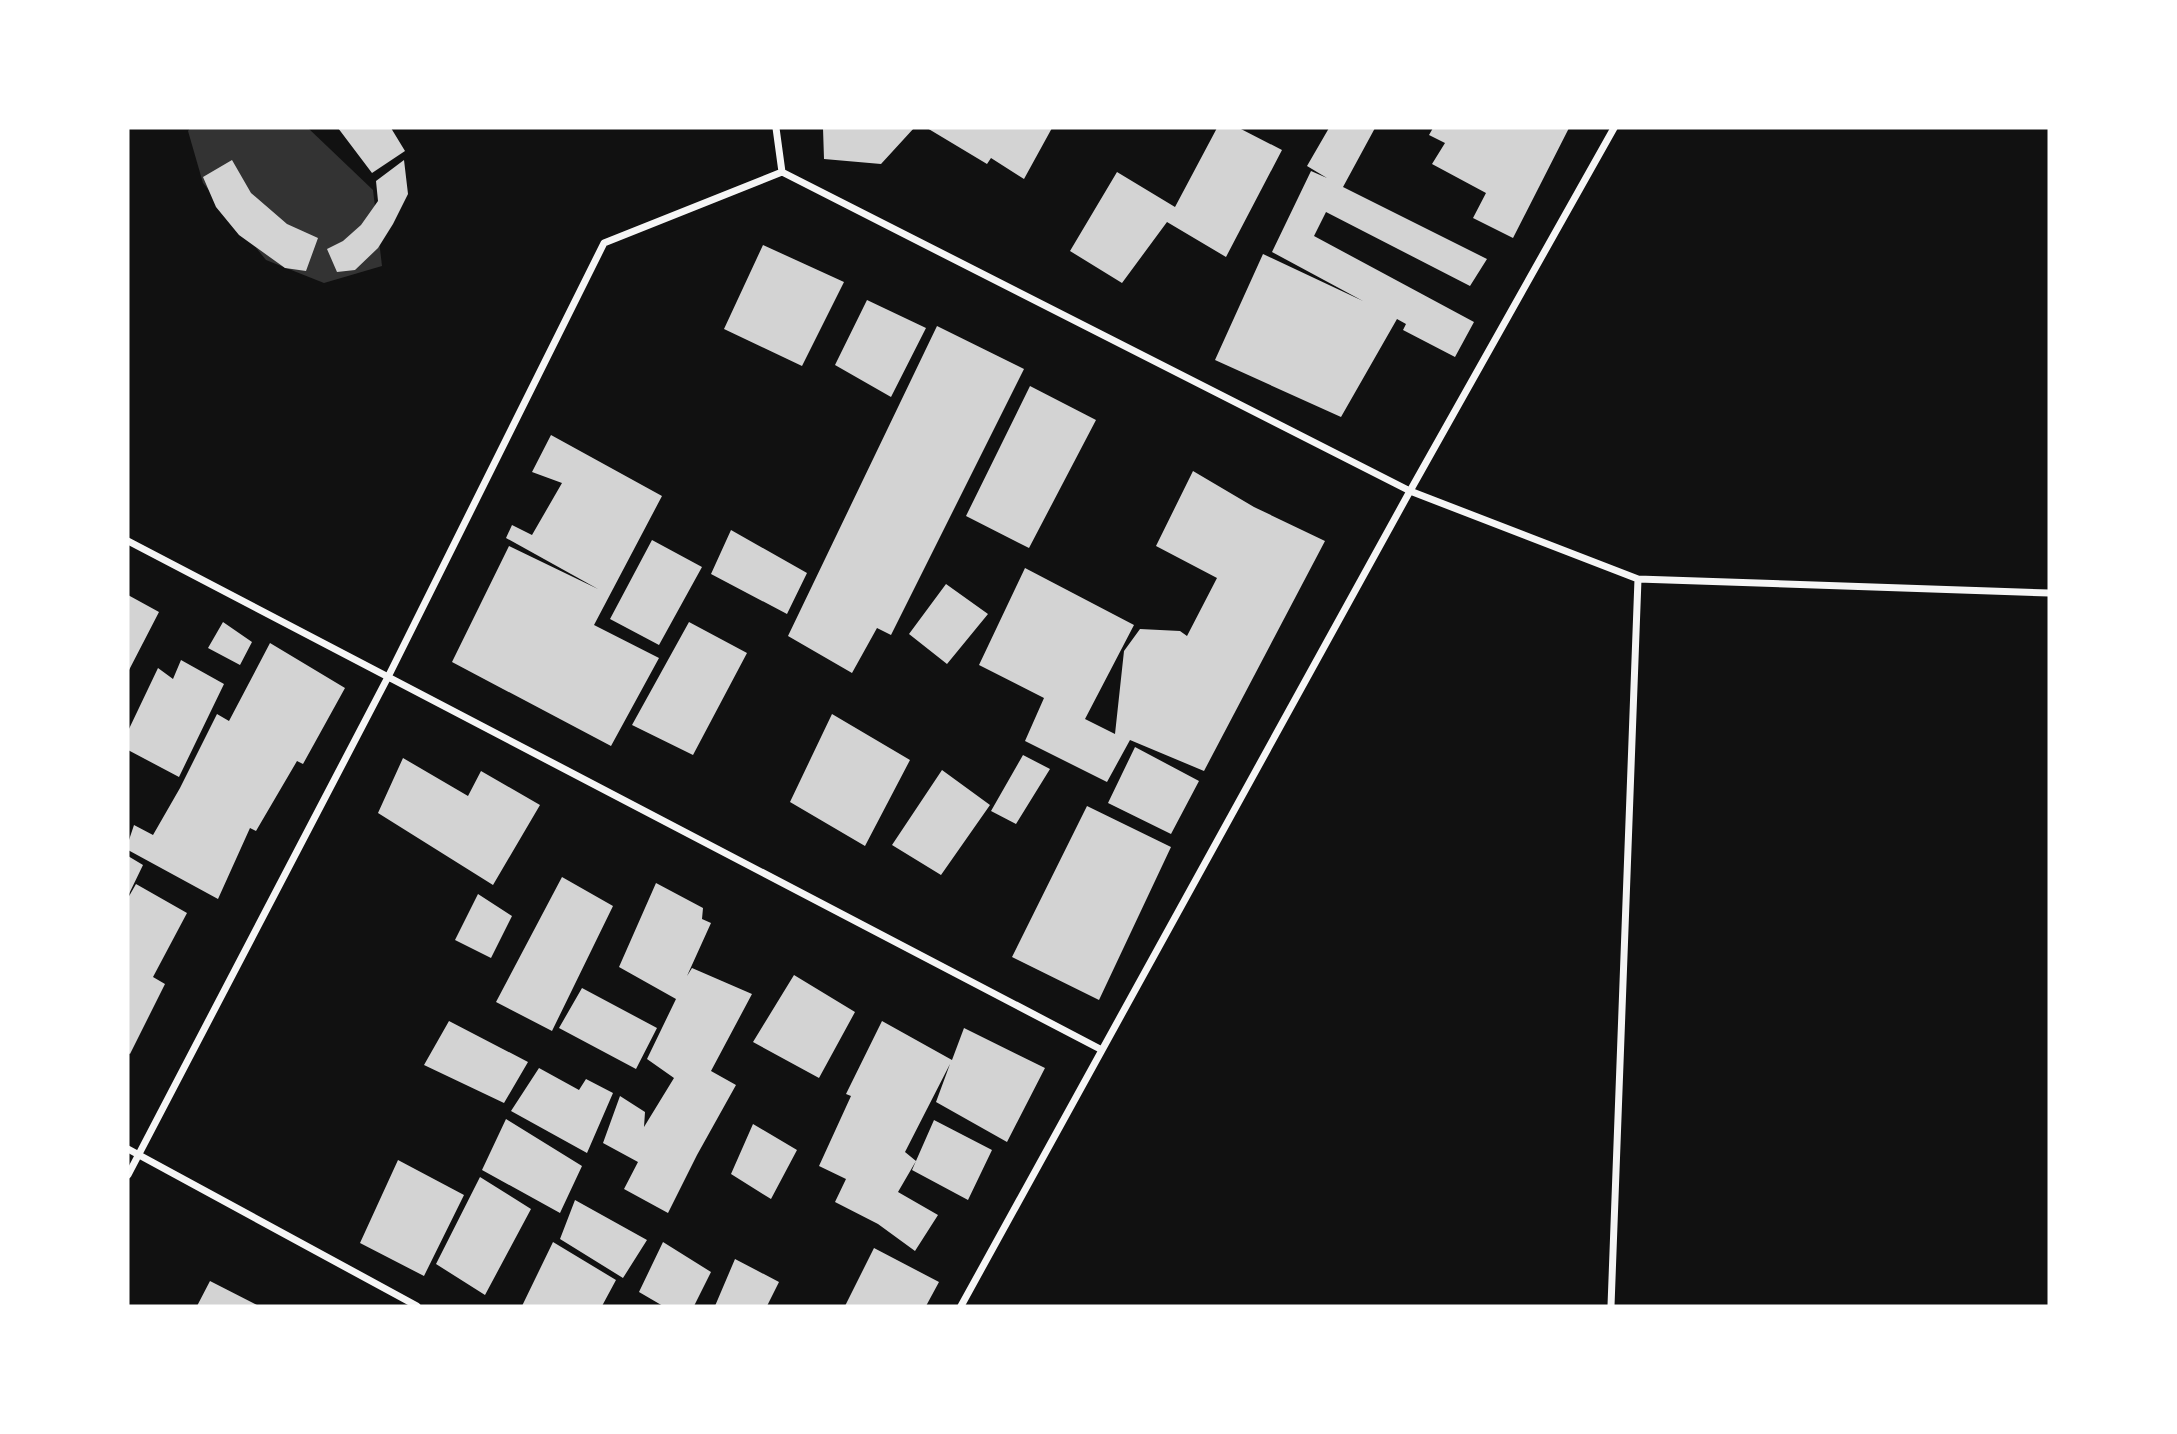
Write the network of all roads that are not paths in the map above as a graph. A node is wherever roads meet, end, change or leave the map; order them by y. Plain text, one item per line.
1 (776, 128) edge
2 (1614, 128) edge
3 (782, 172) junction
4 (1410, 491) junction
5 (128, 541) edge
6 (1637, 579) junction
7 (2049, 593) edge
8 (388, 677) junction
9 (1102, 1050) junction
10 (128, 1149) edge
11 (138, 1155) junction
12 (128, 1175) edge
13 (417, 1306) edge
14 (961, 1306) edge
15 (1611, 1306) edge

1 - 3 street
2 - 4 street
3 - 4 street
3 - 8 street
4 - 6 street
4 - 9 street
5 - 8 street
6 - 7 street
6 - 15 street
8 - 9 street
8 - 11 street
9 - 14 street
10 - 11 street
11 - 12 street
11 - 13 street

